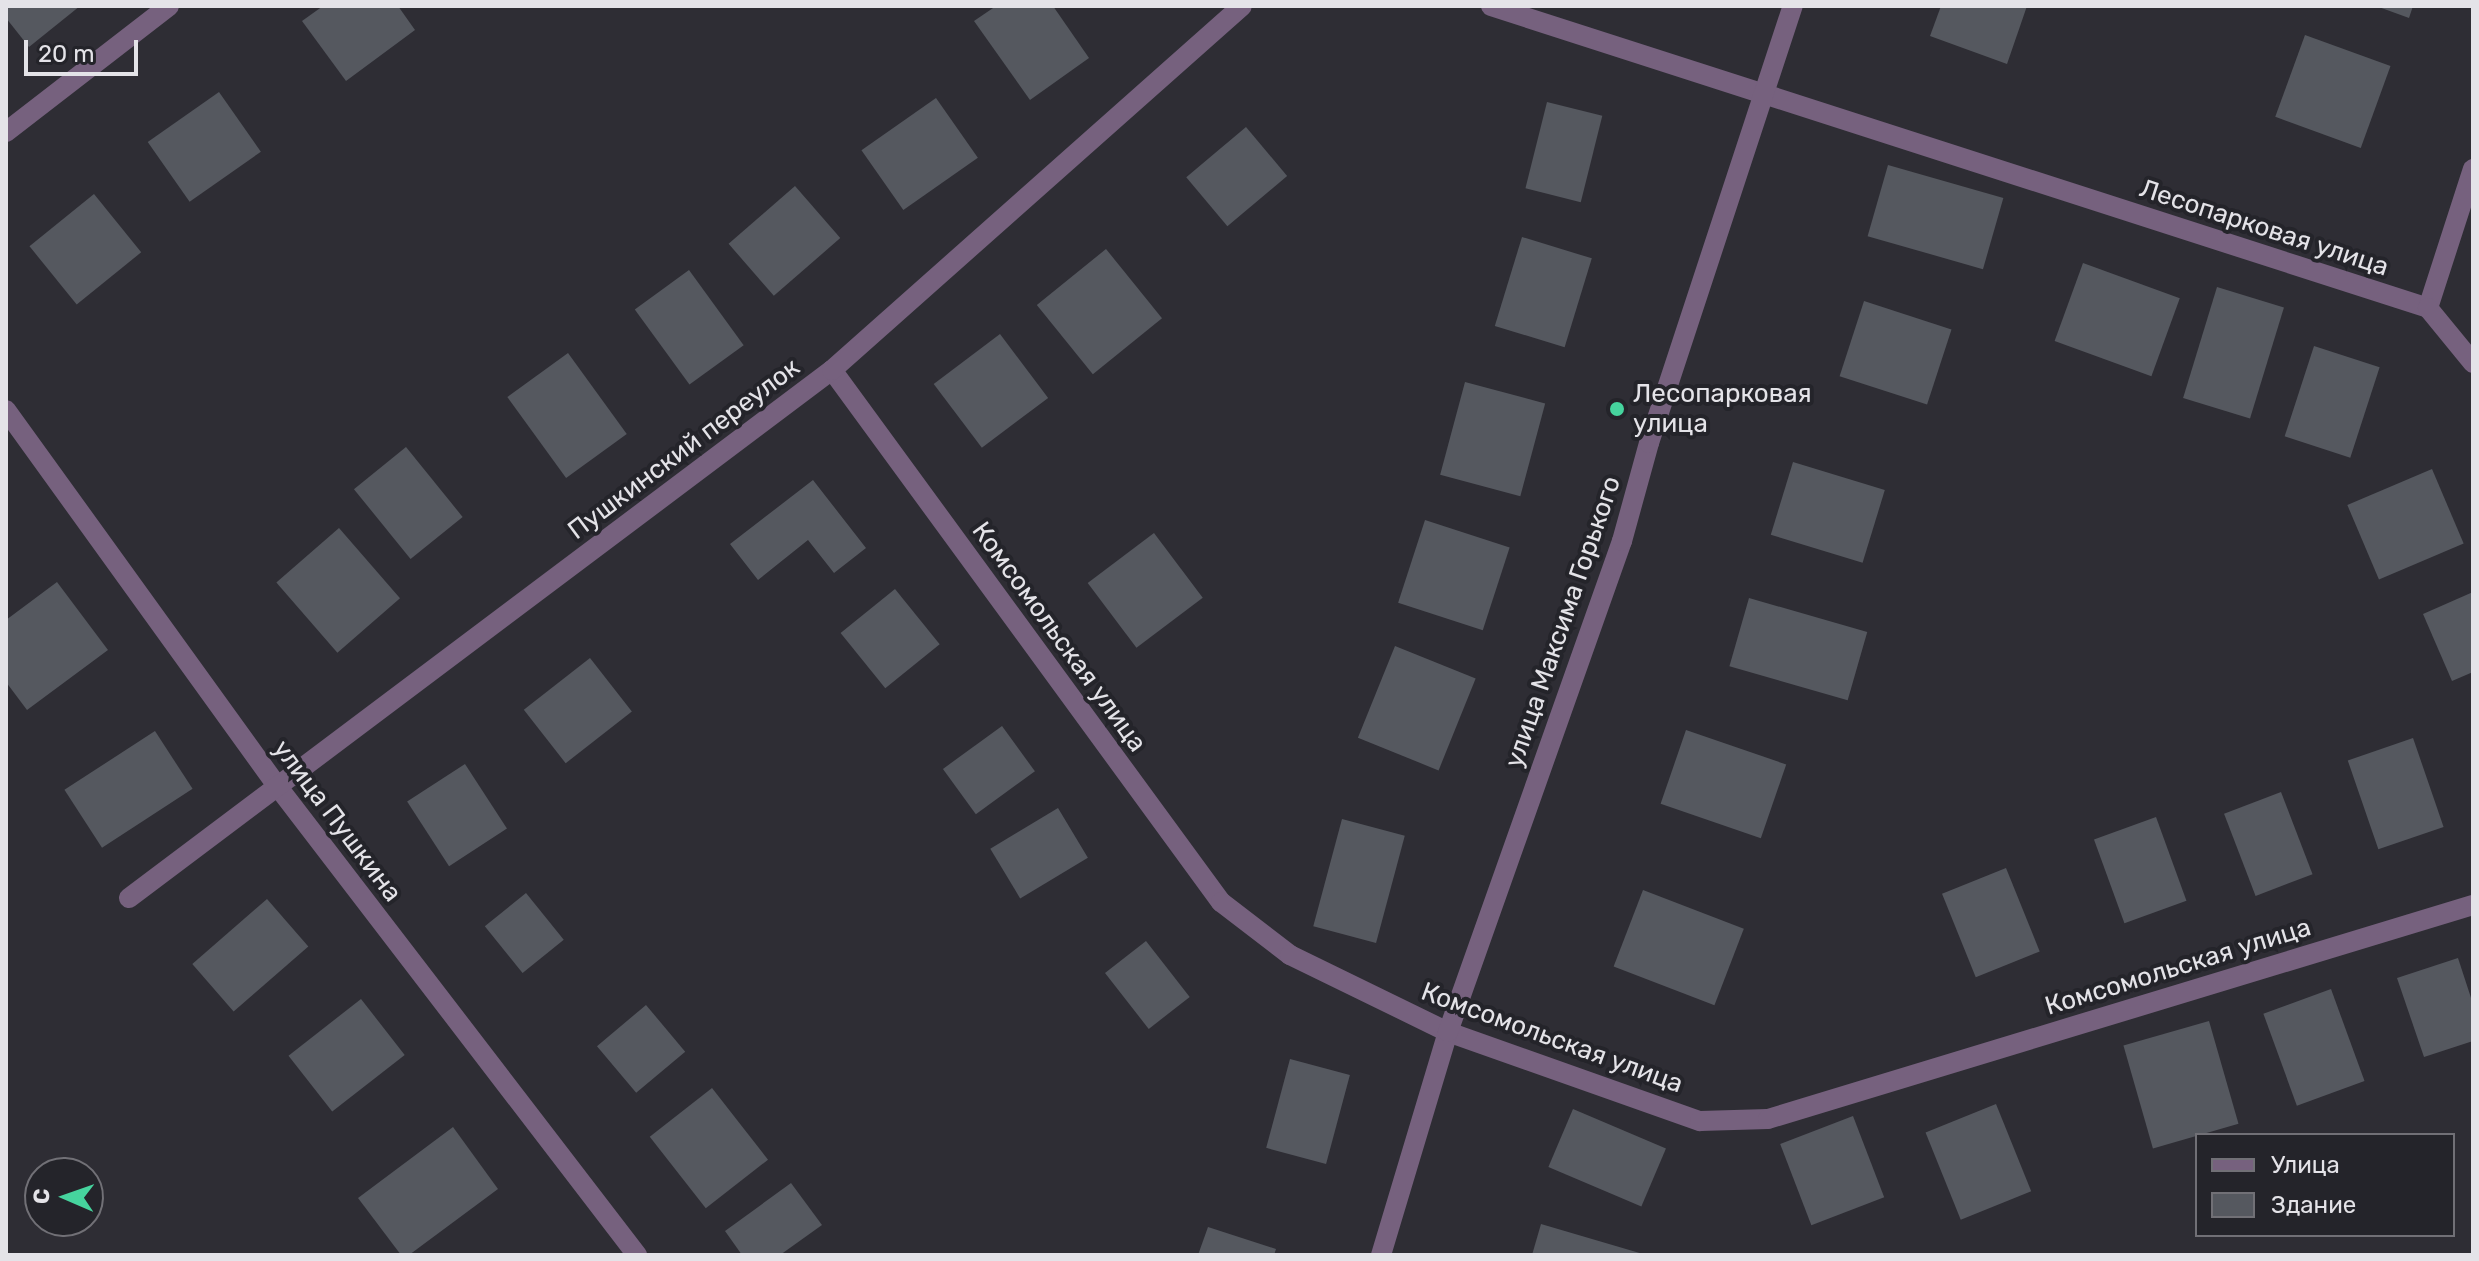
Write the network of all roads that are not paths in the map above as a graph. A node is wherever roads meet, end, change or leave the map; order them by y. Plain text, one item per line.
1 (169, 6) edge
2 (1242, 6) edge
3 (1491, 6) edge
4 (1793, 6) edge
5 (1765, 96) junction
6 (6, 132) edge
7 (2473, 169) edge
8 (2428, 308) junction
9 (2473, 363) edge
10 (832, 370) junction
11 (6, 410) edge
12 (278, 787) junction
13 (129, 898) dead end
14 (2473, 905) edge
15 (1448, 1032) junction
16 (637, 1255) edge
17 (1381, 1255) edge

1 - 6 street
2 - 10 street, Пушкинский переулок
3 - 5 street, Лесопарковая улица
4 - 5 street, улица Максима Горького
5 - 8 street, Лесопарковая улица
5 - 15 street, улица Максима Горького
7 - 8 street
8 - 9 street
10 - 12 street, Пушкинский переулок
10 - 15 street, Комсомольская улица
11 - 12 street, улица Пушкина
12 - 13 street, Пушкинский переулок
12 - 16 street, улица Пушкина
14 - 15 street, Комсомольская улица
15 - 17 street, улица Максима Горького

